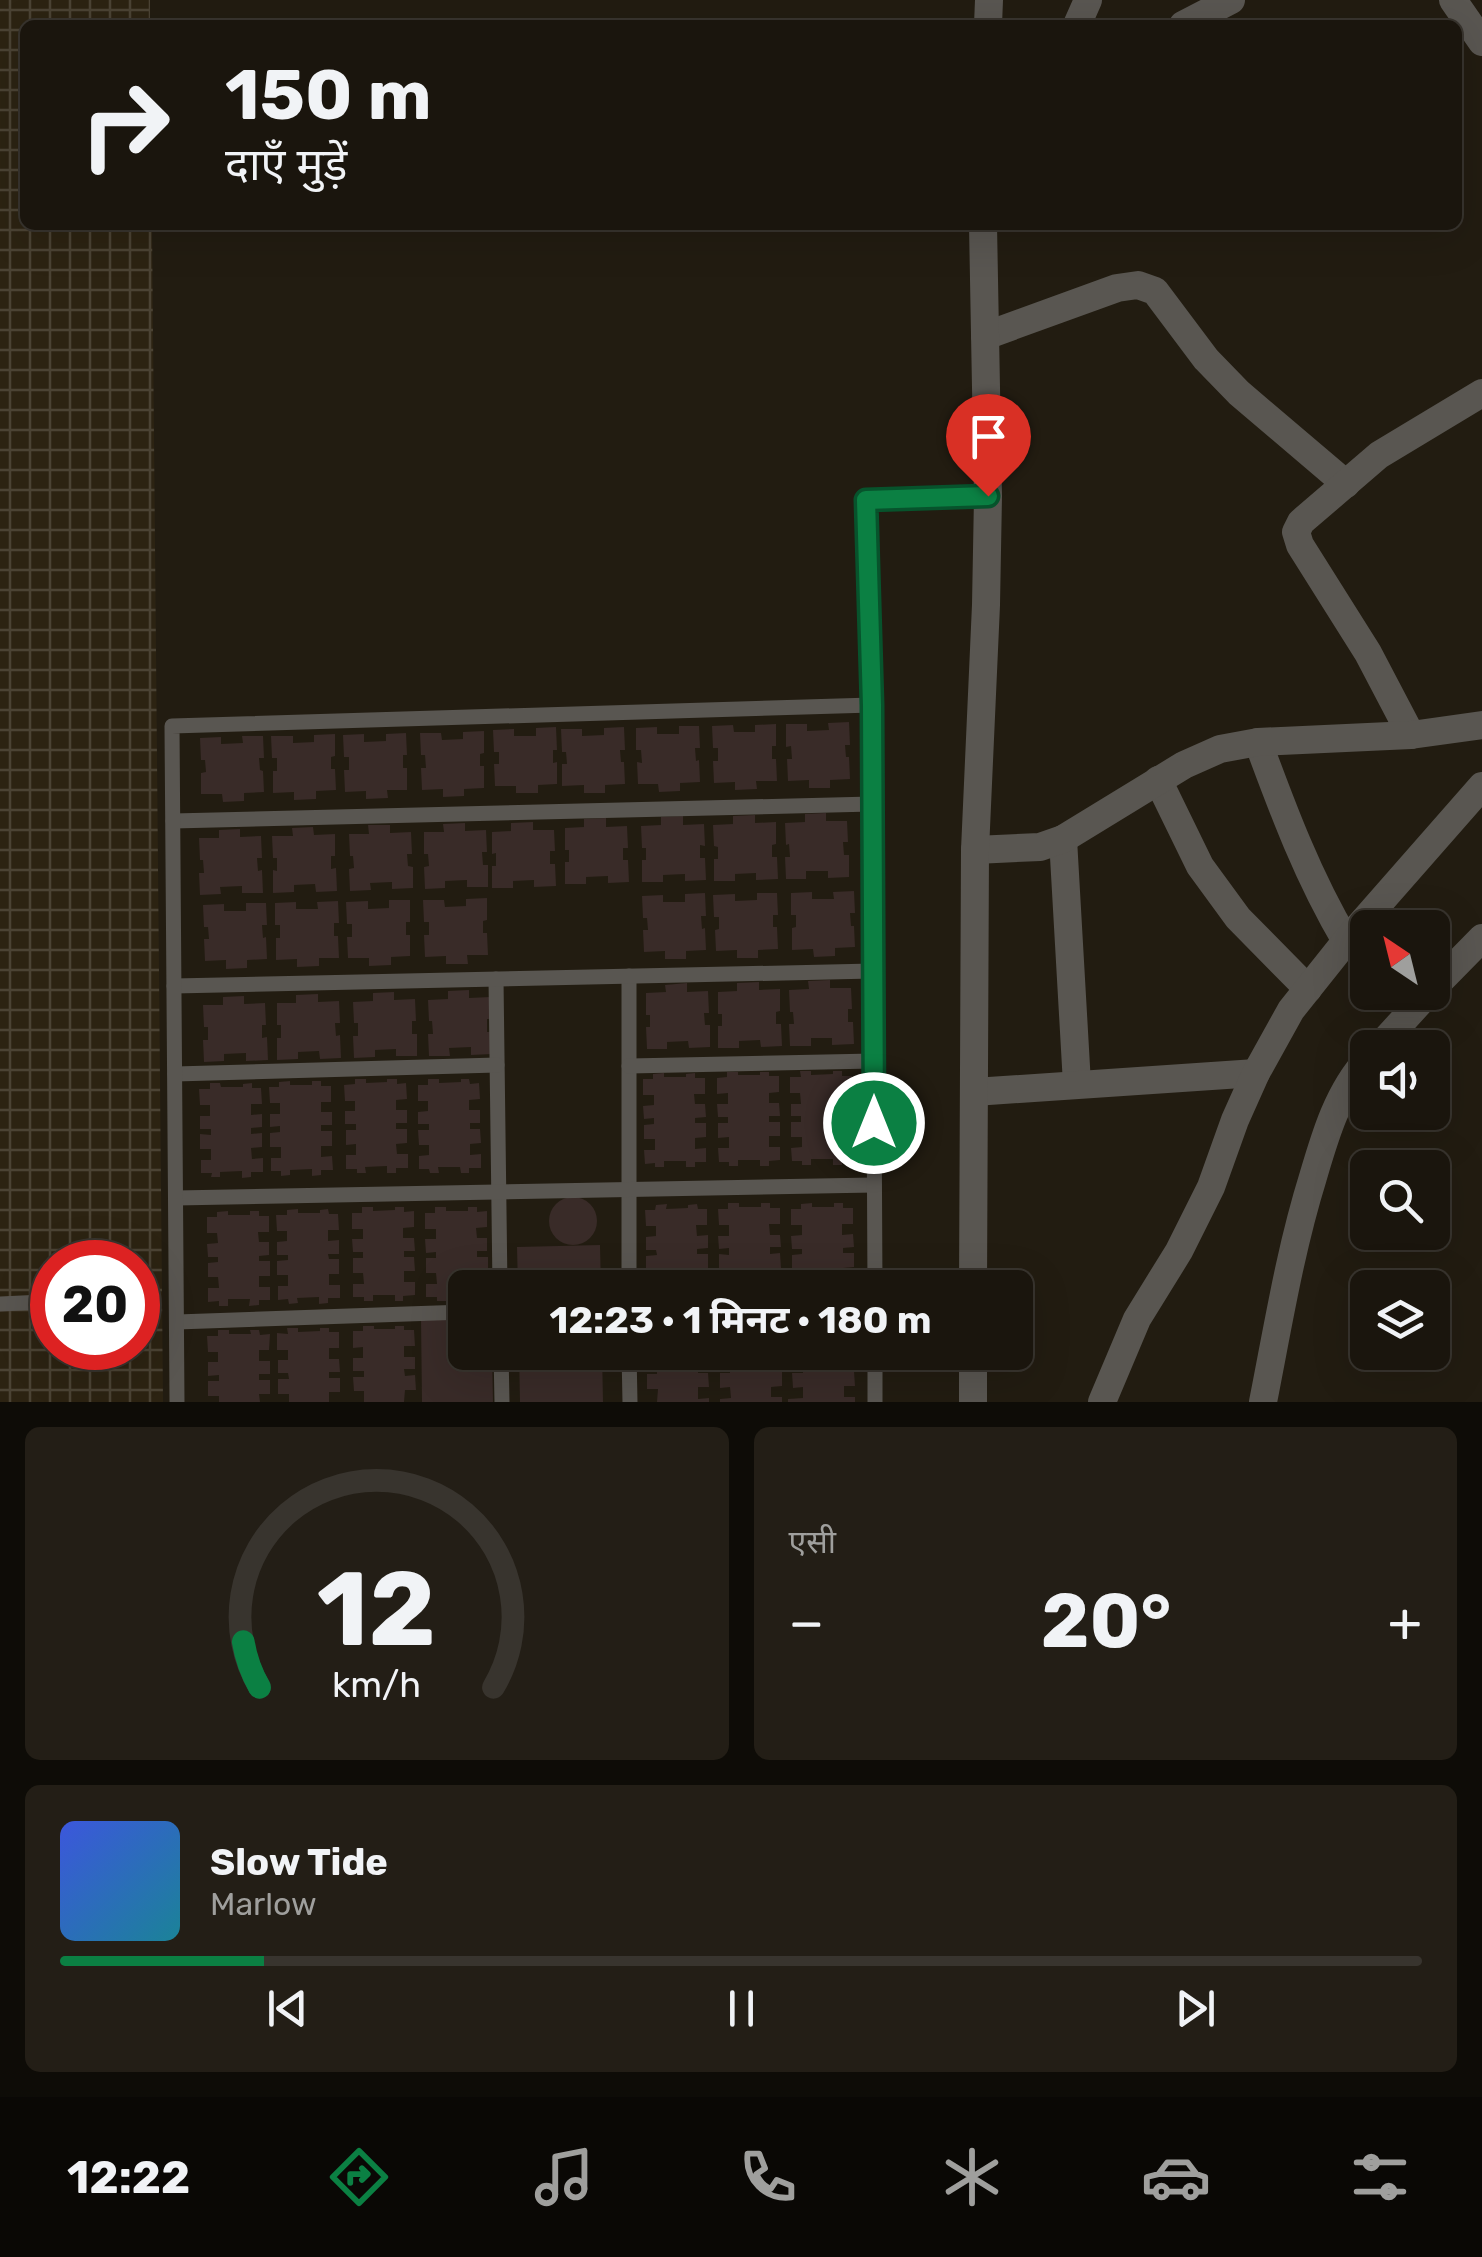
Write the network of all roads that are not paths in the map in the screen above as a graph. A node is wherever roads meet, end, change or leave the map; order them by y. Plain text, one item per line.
1 (1231, 0) edge
2 (1453, 0) edge
3 (1193, 20) edge
4 (1473, 32) edge
5 (983, 230) edge
6 (985, 336) junction
7 (1482, 393) edge
8 (1346, 484) junction
9 (988, 496) junction
10 (872, 705) junction
11 (1482, 725) edge
12 (1411, 735) junction
13 (1258, 742) junction
14 (1158, 780) junction
15 (1482, 786) edge
16 (872, 804) junction
17 (173, 821) junction
18 (1063, 839) junction
19 (975, 850) junction
20 (1482, 938) edge
21 (1346, 940) junction
22 (873, 971) junction
23 (1450, 971) edge
24 (629, 976) junction
25 (496, 979) junction
26 (174, 986) junction
27 (1308, 989) junction
28 (1413, 1010) edge
29 (1395, 1030) edge
30 (874, 1061) junction
31 (497, 1065) junction
32 (629, 1066) junction
33 (1256, 1073) junction
34 (175, 1074) junction
35 (1350, 1082) edge
36 (1077, 1084) junction
37 (974, 1092) junction
38 (874, 1185) junction
39 (629, 1189) junction
40 (499, 1192) junction
41 (176, 1198) junction
42 (500, 1270) edge
43 (629, 1270) edge
44 (874, 1270) edge
45 (973, 1270) edge
46 (30, 1303) edge
47 (0, 1304) edge
48 (448, 1313) edge
49 (177, 1322) junction
50 (501, 1370) edge
51 (630, 1370) edge
52 (875, 1370) edge
53 (973, 1370) edge
54 (178, 1402) edge
55 (502, 1402) edge
56 (630, 1402) edge
57 (875, 1402) edge
58 (973, 1402) edge
59 (1102, 1402) edge
60 (1263, 1402) edge

1 - 3 street
2 - 4 street
5 - 6 street
6 - 8 street
6 - 9 street
7 - 8 street
8 - 12 street
9 - 10 lane
9 - 19 street
10 - 16 lane
10 - 17 lane
11 - 12 street
12 - 13 street
13 - 14 street
13 - 21 street
14 - 18 street
14 - 27 street
15 - 21 street
16 - 17 lane
16 - 22 lane
17 - 26 lane
18 - 19 street
18 - 36 street
19 - 37 street
20 - 23 street
21 - 27 street
22 - 24 lane
22 - 30 lane
24 - 25 lane
24 - 32 lane
25 - 26 lane
25 - 31 lane
26 - 34 lane
27 - 33 street
28 - 29 street
30 - 32 lane
30 - 38 lane
31 - 34 lane
31 - 40 lane
32 - 39 lane
33 - 36 street
33 - 59 street
34 - 41 lane
35 - 60 street
36 - 37 street
37 - 45 street
38 - 39 lane
38 - 44 lane
39 - 40 lane
39 - 43 lane
40 - 41 lane
40 - 42 lane
41 - 49 lane
46 - 47 lane
48 - 49 lane
49 - 54 lane
50 - 55 lane
51 - 56 lane
52 - 57 lane
53 - 58 street

